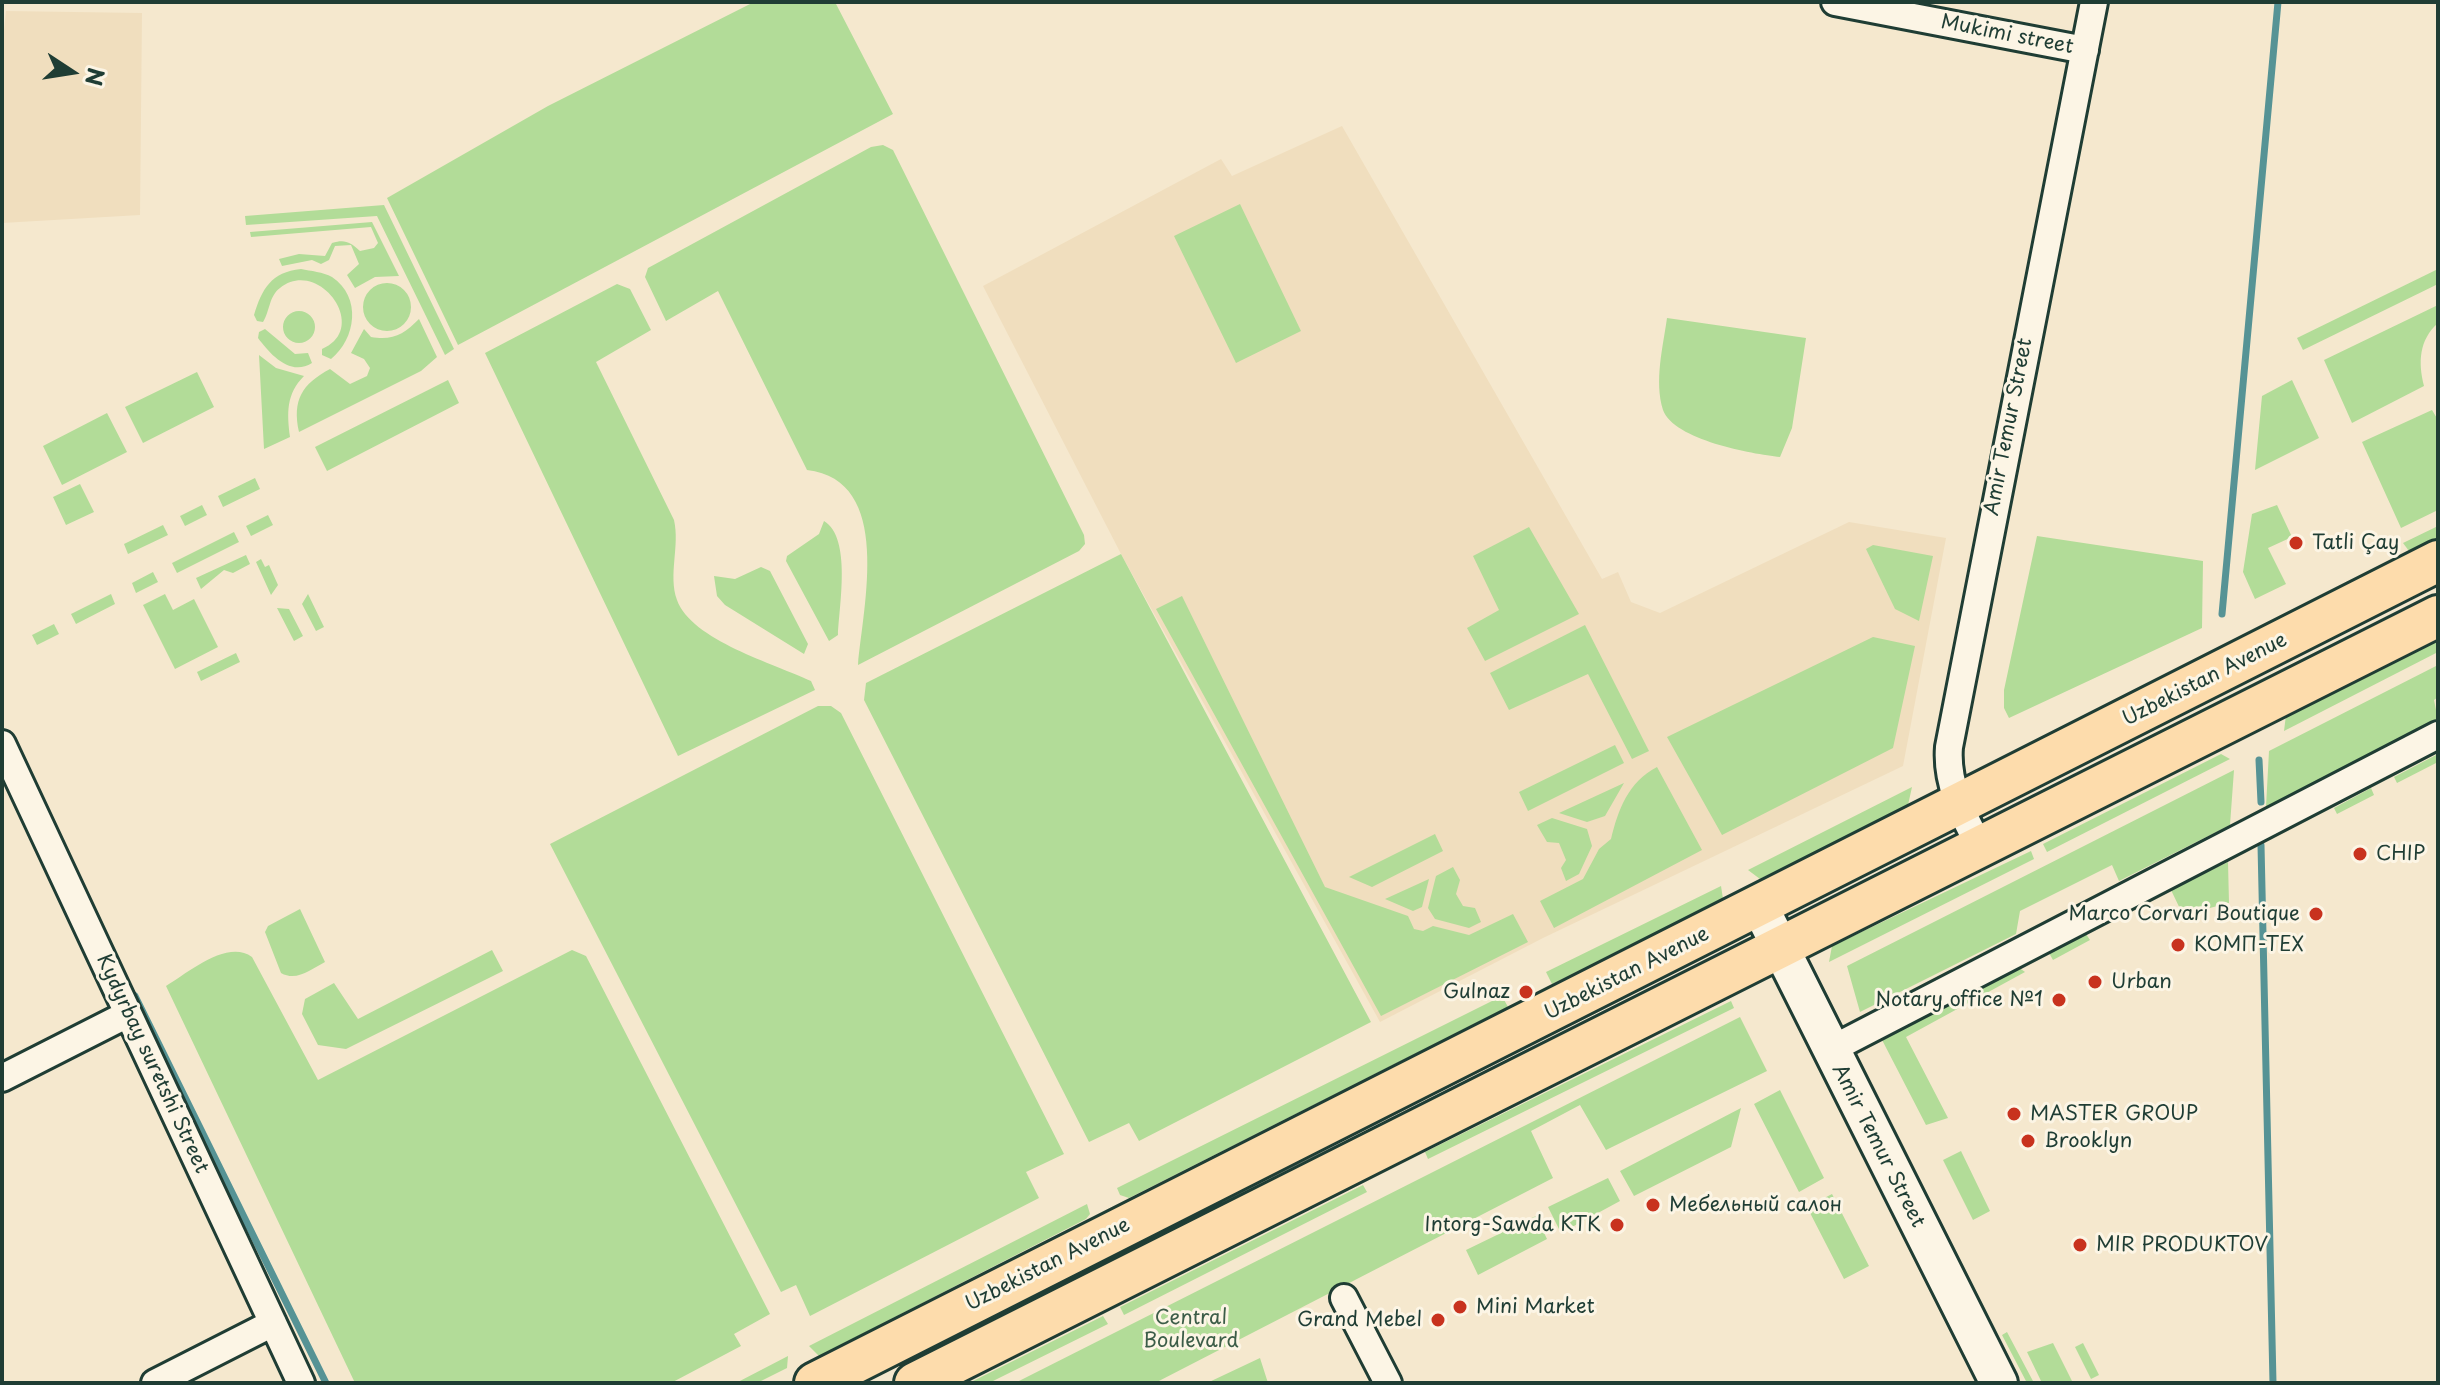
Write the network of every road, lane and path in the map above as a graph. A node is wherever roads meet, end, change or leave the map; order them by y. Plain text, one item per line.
1 (1835, 2) edge
2 (2094, 2) edge
3 (2085, 50) junction
4 (2438, 561) edge
5 (2438, 616) edge
6 (2438, 735) edge
7 (2, 744) edge
8 (1957, 805) junction
9 (1980, 847) junction
10 (1760, 907) junction
11 (1780, 949) junction
12 (128, 1014) junction
13 (1830, 1050) junction
14 (2, 1078) edge
15 (1344, 1298) dead end
16 (273, 1323) junction
17 (155, 1383) edge
18 (301, 1383) edge
19 (815, 1383) edge
20 (915, 1383) edge
21 (1388, 1383) edge
22 (1999, 1383) edge

1 - 3 street, Mukimi street
2 - 3 street, Amir Temur Street
3 - 8 street, Amir Temur Street
4 - 8 main road, Uzbekistan Avenue
5 - 9 main road
6 - 13 street
7 - 12 street, Kydyrbay suretshi Street
8 - 9 street, Amir Temur Street
8 - 10 main road, Uzbekistan Avenue
9 - 11 main road
10 - 11 main road, Amir Temur Street
10 - 19 main road, Uzbekistan Avenue
11 - 13 main road, Amir Temur Street
11 - 20 main road
12 - 14 street
12 - 16 street, Kydyrbay suretshi Street
13 - 22 main road, Amir Temur Street
15 - 21 street
16 - 17 street
16 - 18 street, Kydyrbay suretshi Street

